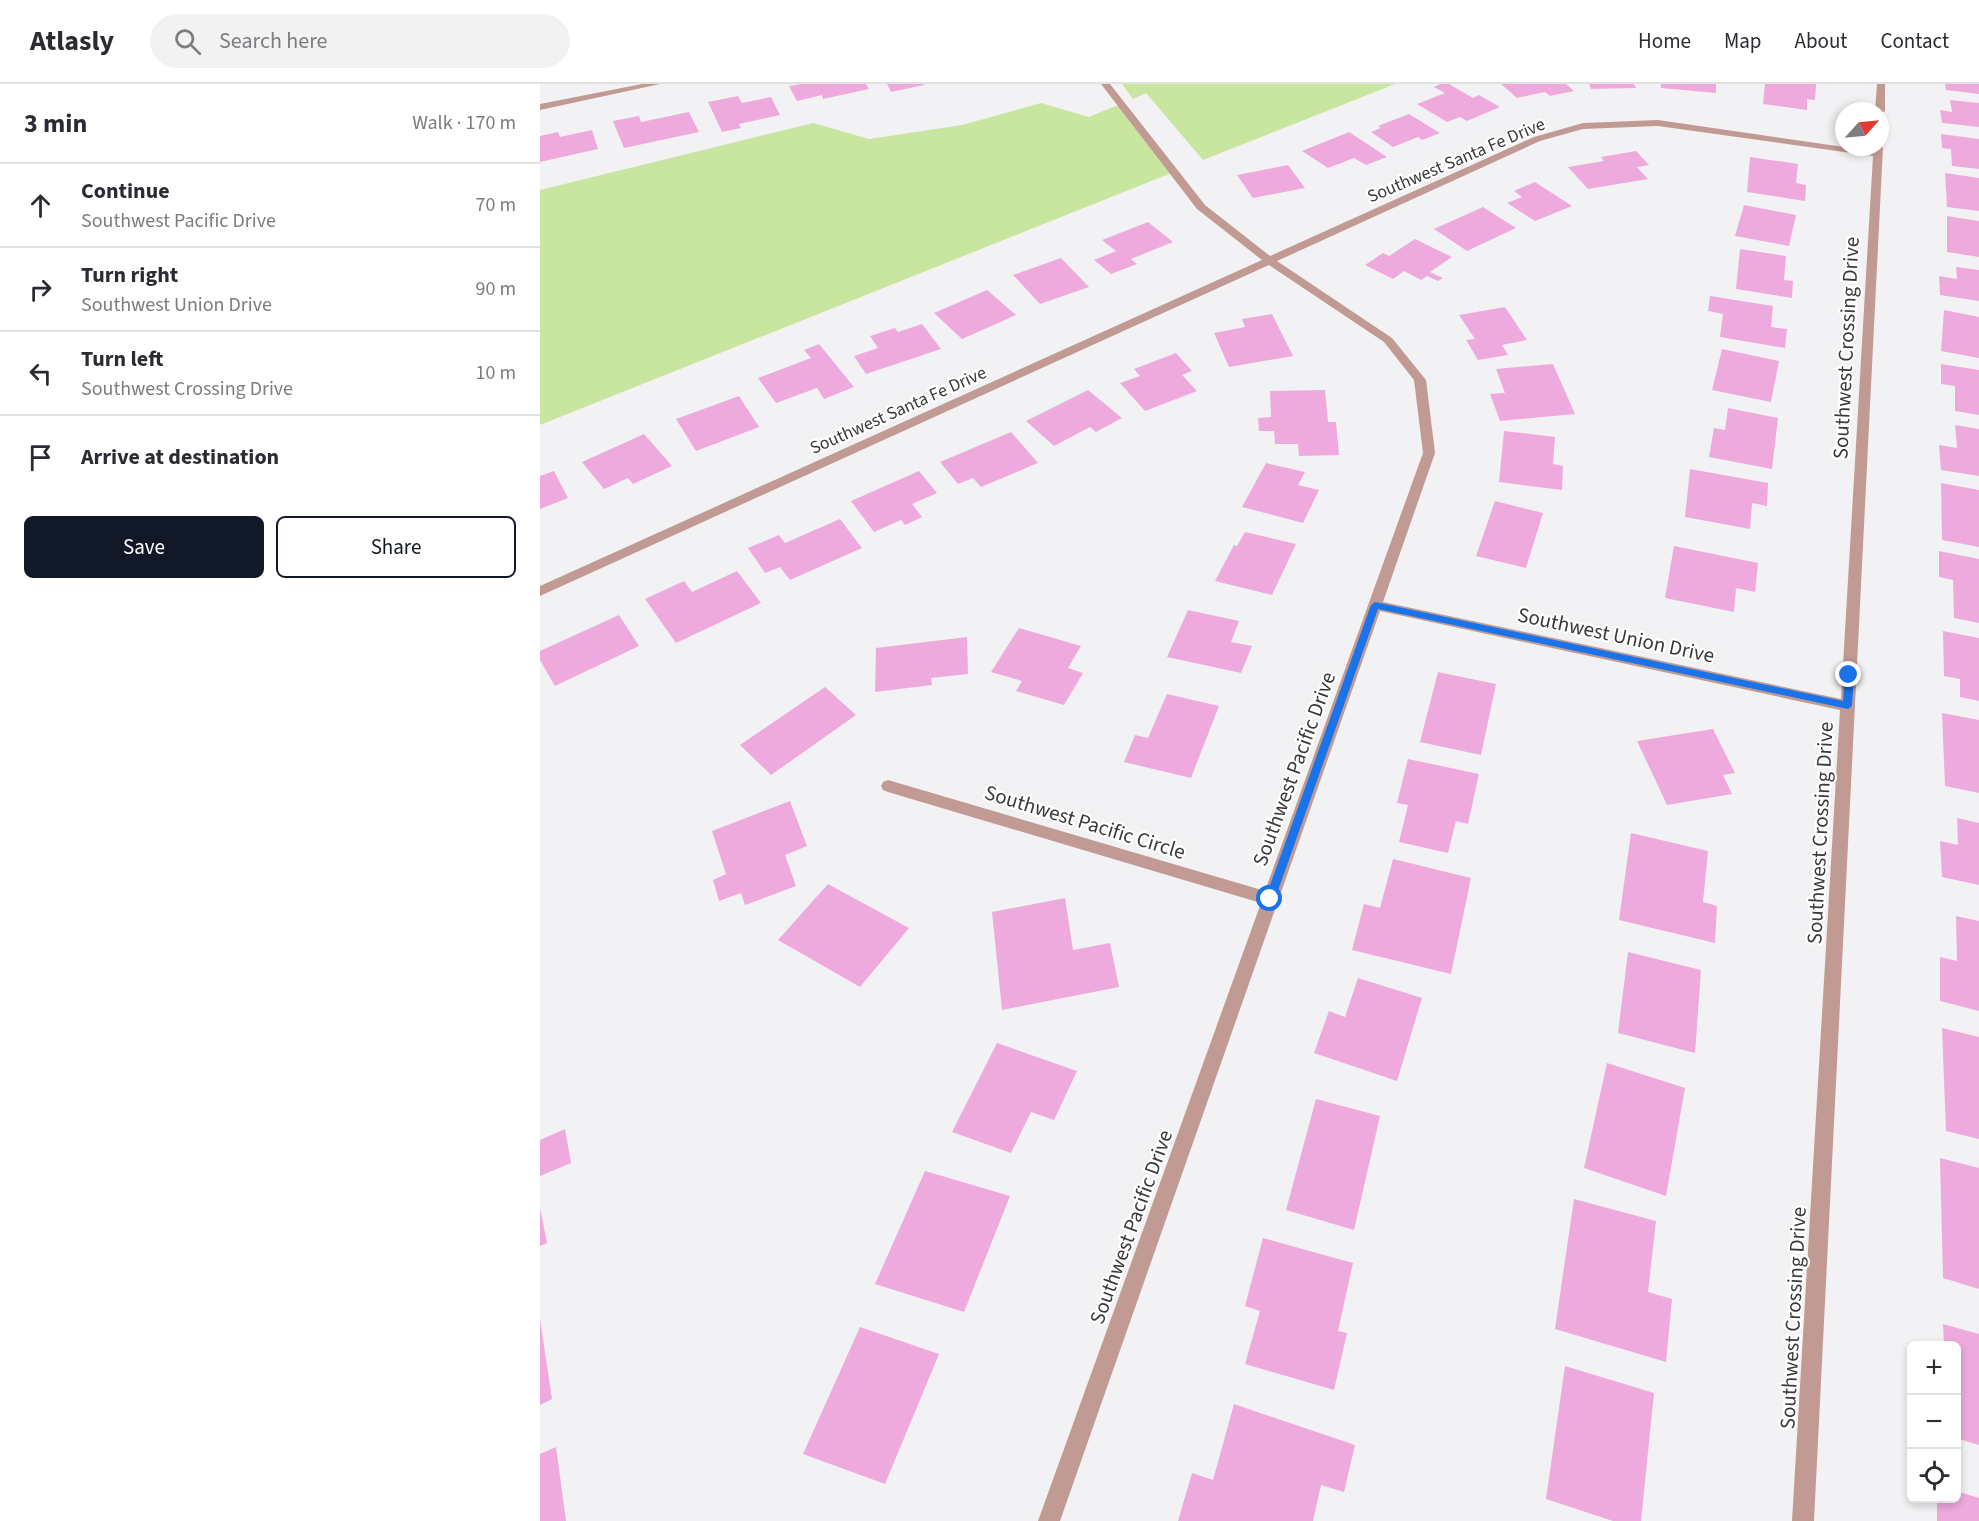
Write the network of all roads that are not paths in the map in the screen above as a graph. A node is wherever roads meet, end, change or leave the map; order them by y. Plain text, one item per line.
1 (656, 84) edge
2 (1105, 84) edge
3 (1881, 84) edge
4 (1880, 102) edge
5 (540, 107) edge
6 (1835, 145) edge
7 (1878, 156) edge
8 (1270, 260) junction
9 (540, 591) edge
10 (1375, 605) junction
11 (1848, 706) junction
12 (888, 786) dead end
13 (1270, 899) junction
14 (1049, 1521) edge
15 (1803, 1521) edge

1 - 5 street
2 - 8 street
3 - 4 street
6 - 8 street, Southwest Santa Fe Drive
7 - 11 street, Southwest Crossing Drive
8 - 9 street, Southwest Santa Fe Drive
8 - 10 street, Southwest Pacific Drive
10 - 11 street, Southwest Union Drive
10 - 13 street, Southwest Pacific Drive
11 - 15 street, Southwest Crossing Drive
12 - 13 street, Southwest Pacific Circle
13 - 14 street, Southwest Pacific Drive

